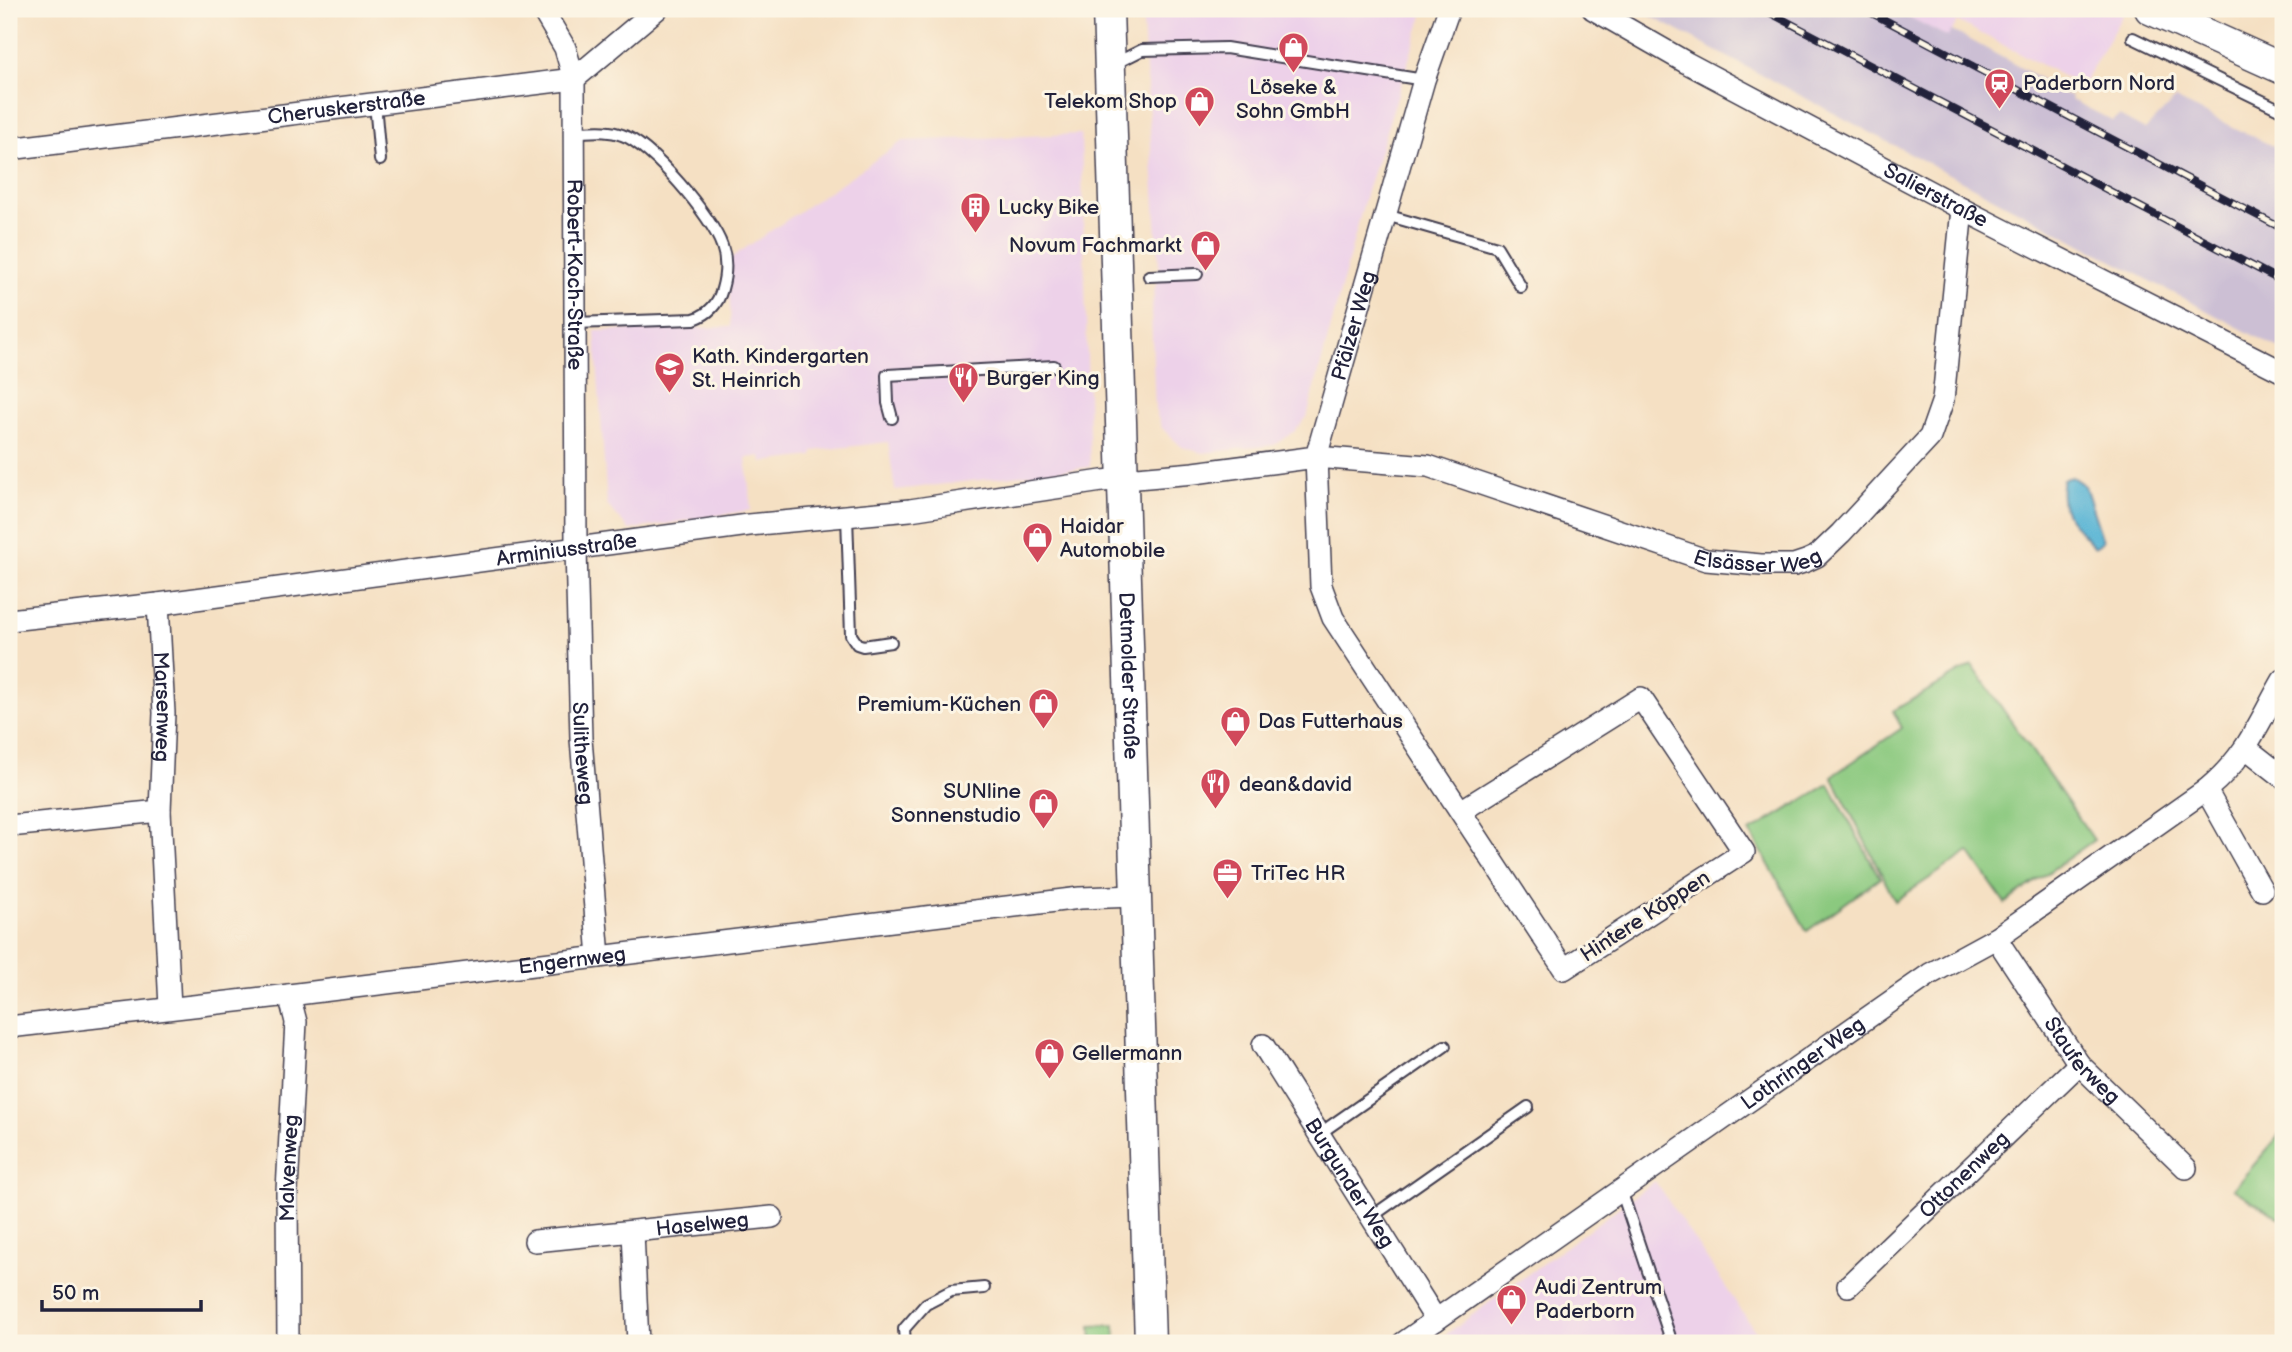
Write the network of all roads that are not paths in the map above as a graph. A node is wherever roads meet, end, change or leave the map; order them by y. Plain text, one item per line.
1 (542, 9) edge
2 (657, 9) edge
3 (1108, 9) edge
4 (1449, 9) edge
5 (1592, 9) edge
6 (2150, 9) edge
7 (2133, 38) dead end
8 (1110, 66) junction
9 (2283, 69) edge
10 (574, 79) junction
11 (1424, 80) junction
12 (375, 103) junction
13 (2283, 111) edge
14 (574, 132) junction
15 (9, 149) edge
16 (380, 160) dead end
17 (1962, 209) junction
18 (1386, 215) junction
19 (1197, 274) dead end
20 (1149, 276) dead end
21 (1521, 287) dead end
22 (575, 323) junction
23 (1054, 366) dead end
24 (2283, 372) edge
25 (892, 418) dead end
26 (1316, 457) junction
27 (1123, 479) junction
28 (848, 516) junction
29 (576, 549) junction
30 (158, 604) junction
31 (9, 620) edge
32 (891, 642) dead end
33 (2283, 680) edge
34 (2246, 748) junction
35 (2283, 777) edge
36 (2206, 790) junction
37 (160, 811) junction
38 (1461, 811) junction
39 (9, 827) edge
40 (2262, 890) dead end
41 (1136, 896) junction
42 (1996, 938) junction
43 (599, 957) junction
44 (289, 995) junction
45 (170, 1007) junction
46 (9, 1027) edge
47 (1263, 1045) dead end
48 (1445, 1046) dead end
49 (2079, 1064) junction
50 (1528, 1107) dead end
51 (1319, 1134) junction
52 (2186, 1168) dead end
53 (1621, 1190) junction
54 (772, 1217) dead end
55 (1371, 1217) junction
56 (633, 1232) junction
57 (535, 1241) dead end
58 (1849, 1286) dead end
59 (985, 1288) dead end
60 (1436, 1320) junction
61 (288, 1343) edge
62 (638, 1343) edge
63 (905, 1343) edge
64 (1150, 1343) edge
65 (1403, 1343) edge
66 (1672, 1343) edge

1 - 10 street, Robert-Koch-Straße
2 - 10 street
3 - 8 main road, Detmolder Straße
4 - 11 street, Pfälzer Weg
5 - 17 street, Salierstraße
6 - 9 main road
7 - 13 lane
8 - 11 lane
8 - 27 main road, Detmolder Straße
10 - 12 street, Cheruskerstraße
10 - 14 street, Robert-Koch-Straße
11 - 18 street, Pfälzer Weg
12 - 15 street, Cheruskerstraße
12 - 16 lane
14 - 22 street, Robert-Koch-Straße
14 - 22 lane
17 - 24 street, Salierstraße
17 - 26 street, Elsässer Weg
18 - 21 lane
18 - 26 street, Pfälzer Weg
19 - 20 lane
22 - 29 street, Robert-Koch-Straße
23 - 25 lane
26 - 27 street
26 - 38 street, Hintere Köppen
27 - 28 street, Arminiusstraße
27 - 41 main road, Detmolder Straße
28 - 29 street, Arminiusstraße
28 - 32 lane
29 - 30 street, Arminiusstraße
29 - 43 street, Sulitheweg
30 - 31 street, Arminiusstraße
30 - 37 street, Marsenweg
33 - 34 street, Lothringer Weg
34 - 35 street
34 - 36 street, Lothringer Weg
36 - 40 street
36 - 42 street, Lothringer Weg
37 - 39 street
37 - 45 street, Marsenweg
38 - 38 street, Hintere Köppen
41 - 43 street, Engernweg
41 - 64 main road, Detmolder Straße
42 - 49 street, Stauferweg
42 - 53 street, Lothringer Weg
43 - 44 street, Engernweg
44 - 45 street, Engernweg
44 - 61 street, Malvenweg
45 - 46 street, Engernweg
47 - 51 street, Burgunder Weg
48 - 51 lane
49 - 52 street, Stauferweg
49 - 58 street, Ottonenweg
50 - 55 lane
51 - 55 street, Burgunder Weg
53 - 60 street, Lothringer Weg
53 - 66 lane
54 - 56 street, Haselweg
55 - 60 street, Burgunder Weg
56 - 57 street, Haselweg
56 - 62 street, Haselweg
59 - 63 lane
60 - 65 street, Lothringer Weg

